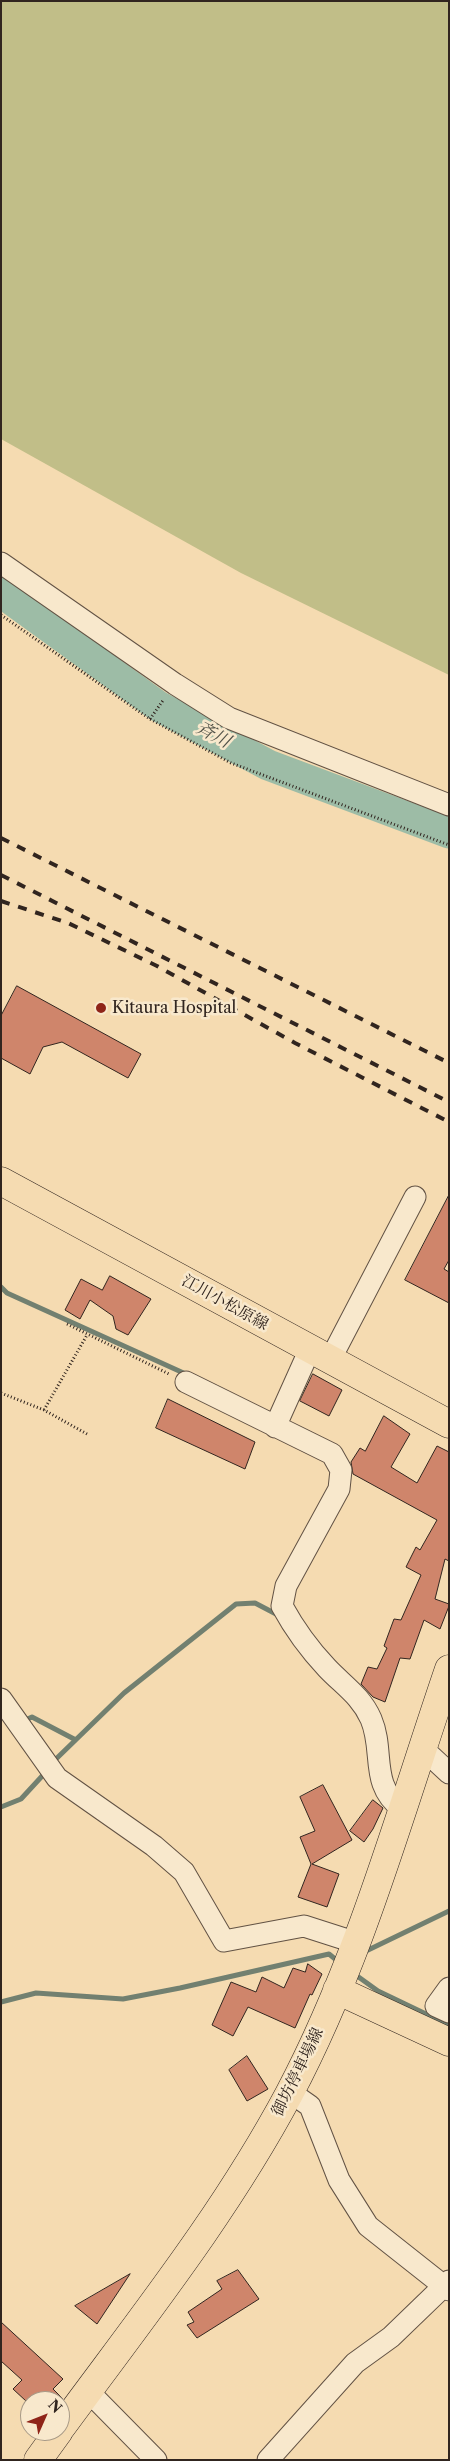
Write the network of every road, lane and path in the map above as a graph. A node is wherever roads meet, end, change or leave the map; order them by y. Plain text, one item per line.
1 (1, 563) edge
2 (1, 615) edge
3 (169, 693) dead end
4 (150, 719) junction
5 (449, 805) edge
6 (449, 845) edge
7 (1, 1181) edge
8 (415, 1197) dead end
9 (67, 1324) dead end
10 (87, 1335) junction
11 (320, 1355) junction
12 (186, 1382) joint
13 (1, 1393) edge
14 (44, 1410) junction
15 (449, 1424) edge
16 (275, 1427) junction
17 (88, 1434) dead end
18 (449, 1669) edge
19 (1, 1699) edge
20 (422, 1748) junction
21 (449, 1773) edge
22 (402, 1809) junction
23 (357, 1943) junction
24 (449, 1988) edge
25 (338, 1990) junction
26 (449, 2012) edge
27 (449, 2042) edge
28 (290, 2092) junction
29 (447, 2286) edge
30 (88, 2391) junction
31 (70, 2415) edge
32 (51, 2441) edge
33 (38, 2460) edge
34 (156, 2460) edge
35 (268, 2460) edge

1 - 5 street
2 - 4 path
3 - 4 path
4 - 6 path
7 - 11 main road, 江川小松原線
8 - 11 street
9 - 10 path
10 - 12 path
10 - 14 path
11 - 15 main road, 江川小松原線
11 - 16 street
12 - 16 street
13 - 14 path
14 - 17 path
16 - 22 street
18 - 20 main road, 御坊停車場線
19 - 23 street
20 - 21 street
20 - 22 main road, 御坊停車場線
22 - 23 main road, 御坊停車場線
23 - 25 main road, 御坊停車場線
24 - 26 street
25 - 27 main road
25 - 28 main road, 御坊停車場線
28 - 29 street
28 - 30 main road, 御坊停車場線
29 - 35 street
30 - 31 main road, 御坊停車場線
30 - 34 street
32 - 33 main road, 御坊停車場線

